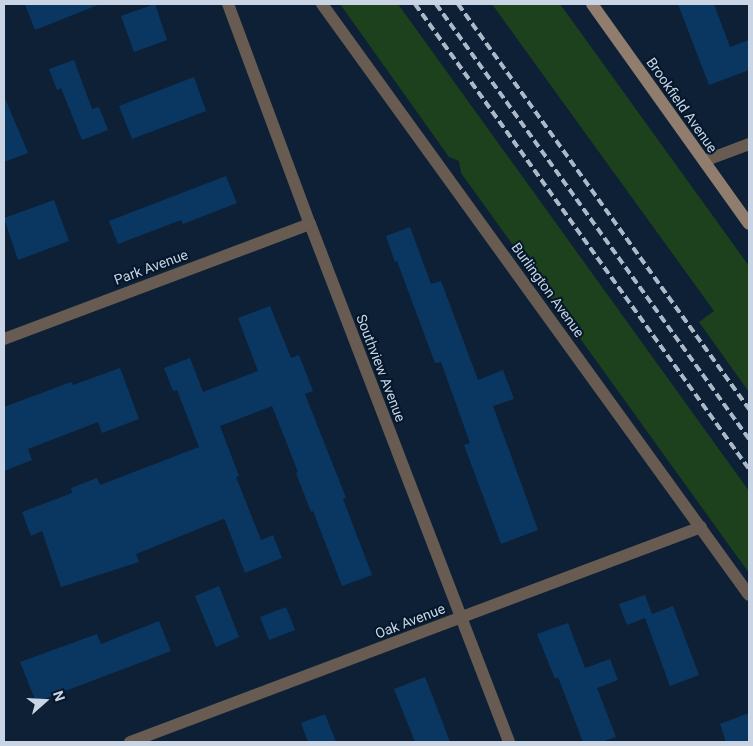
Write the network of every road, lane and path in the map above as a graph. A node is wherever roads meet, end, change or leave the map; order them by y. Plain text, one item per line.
1 (228, 4) edge
2 (322, 4) edge
3 (592, 4) edge
4 (749, 144) edge
5 (704, 161) junction
6 (310, 224) junction
7 (749, 224) edge
8 (4, 338) edge
9 (701, 527) junction
10 (749, 595) edge
11 (461, 618) junction
12 (130, 742) edge
13 (509, 742) edge

1 - 6 street, Southview Avenue
2 - 9 street, Burlington Avenue
3 - 5 street, Brookfield Avenue
4 - 5 street
5 - 7 street, Brookfield Avenue
6 - 8 street, Park Avenue
6 - 11 street, Southview Avenue
9 - 10 street, Burlington Avenue
9 - 11 street, Oak Avenue
11 - 12 street, Oak Avenue
11 - 13 street, Southview Avenue

